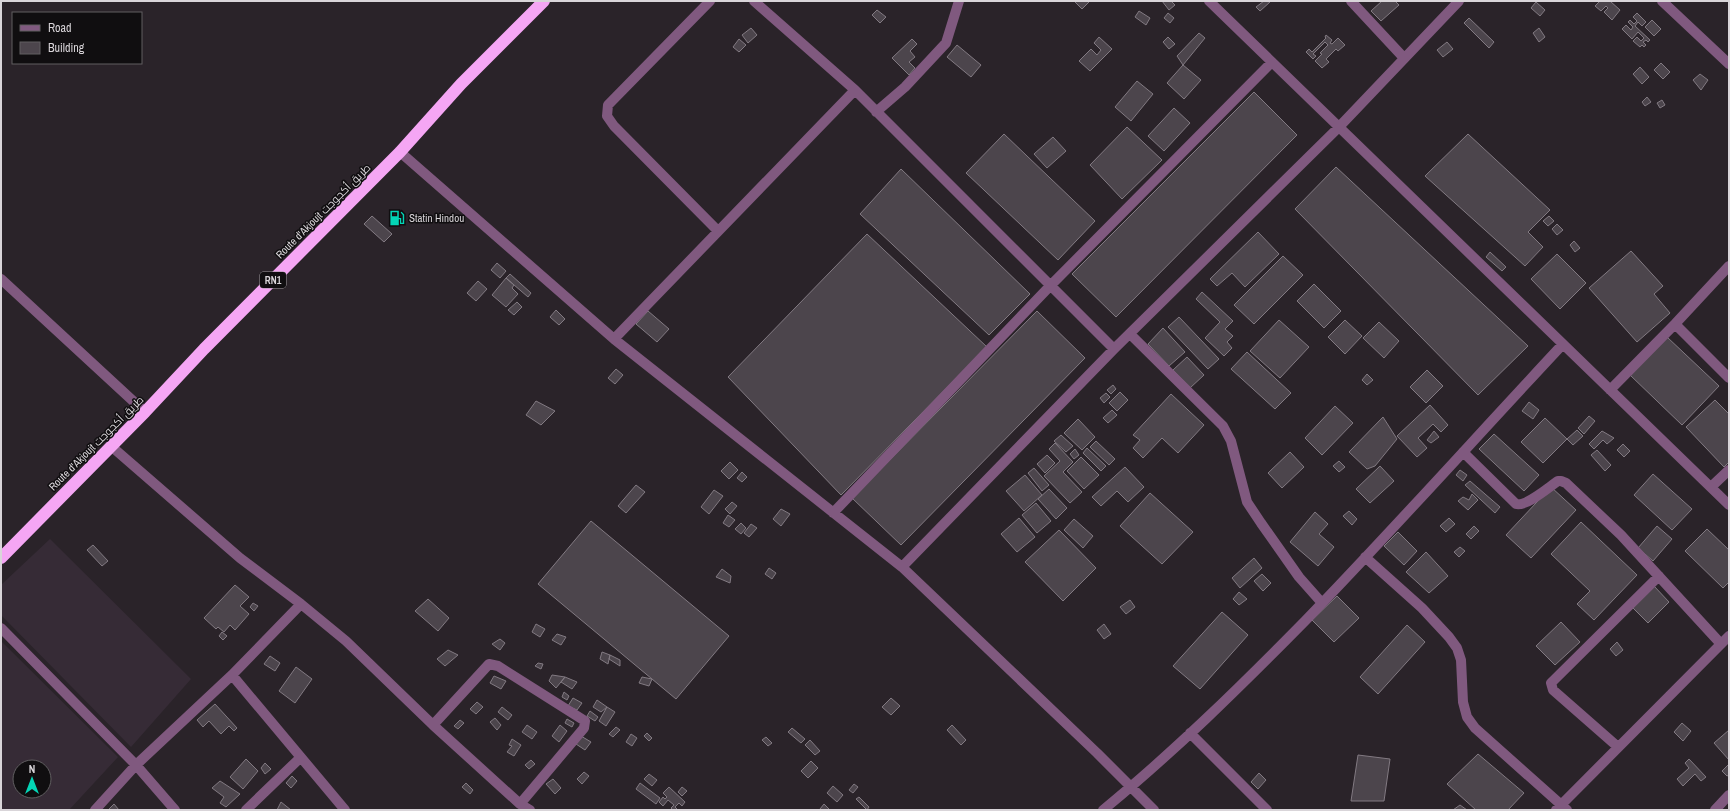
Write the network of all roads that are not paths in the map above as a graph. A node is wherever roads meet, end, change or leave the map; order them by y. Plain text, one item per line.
1 (544, 1) edge
2 (710, 1) edge
3 (754, 1) edge
4 (959, 1) edge
5 (1209, 1) edge
6 (1352, 1) edge
7 (1459, 1) edge
8 (1662, 1) edge
9 (1404, 58) junction
10 (1272, 62) junction
11 (1729, 64) edge
12 (855, 90) junction
13 (876, 112) junction
14 (1339, 127) junction
15 (400, 152) junction
16 (718, 231) junction
17 (1729, 266) edge
18 (1, 279) edge
19 (1050, 286) junction
20 (1676, 324) junction
21 (1130, 334) junction
22 (614, 339) junction
23 (1563, 344) junction
24 (1114, 349) junction
25 (1729, 378) edge
26 (1610, 390) junction
27 (145, 412) junction
28 (111, 446) junction
29 (1463, 452) junction
30 (1729, 470) edge
31 (1711, 487) junction
32 (1729, 505) edge
33 (833, 513) junction
34 (1, 558) edge
35 (1365, 558) junction
36 (902, 567) junction
37 (1659, 576) junction
38 (1322, 603) junction
39 (301, 604) junction
40 (1, 628) edge
41 (1729, 636) edge
42 (1721, 644) junction
43 (232, 675) junction
44 (433, 725) junction
45 (1190, 733) junction
46 (1618, 747) junction
47 (300, 758) junction
48 (136, 765) junction
49 (1132, 786) junction
50 (1729, 795) edge
51 (520, 804) junction
52 (1561, 808) edge
53 (95, 810) edge
54 (175, 810) edge
55 (246, 810) edge
56 (345, 810) edge
57 (530, 810) edge
58 (1103, 810) edge
59 (1154, 810) edge
60 (1267, 810) edge
61 (1715, 810) edge

1 - 15 highway, Route d'Akjoujt طريق أكجوجت / RN1
2 - 16 street
3 - 12 street
4 - 13 street
5 - 10 street
6 - 9 street
7 - 9 street
8 - 11 street
9 - 14 street
10 - 14 street
10 - 19 street
12 - 13 street
12 - 16 street
13 - 19 street
14 - 21 street
14 - 23 street
15 - 22 street
15 - 27 highway, Route d'Akjoujt طريق أكجوجت / RN1
16 - 22 street
17 - 20 street
18 - 27 street
19 - 24 street
19 - 33 street
20 - 25 street
20 - 26 street
21 - 24 street
21 - 38 street
22 - 33 street
23 - 26 street
23 - 29 street
24 - 36 street
26 - 31 street
27 - 28 highway, Route d'Akjoujt طريق أكجوجت / RN1
28 - 34 highway, Route d'Akjoujt طريق أكجوجت / RN1
28 - 39 street
29 - 35 street
29 - 37 street
30 - 31 street
31 - 32 street
33 - 36 street
35 - 38 street
35 - 52 street
36 - 49 street
37 - 42 street
37 - 46 street
38 - 45 street
39 - 43 street
39 - 44 street
40 - 48 street
41 - 42 street
42 - 46 street
43 - 47 street
43 - 48 street
44 - 51 street
44 - 51 street
45 - 49 street
45 - 60 street
46 - 52 street
47 - 55 street
47 - 56 street
48 - 53 street
48 - 54 street
49 - 58 street
49 - 59 street
50 - 61 street
51 - 57 street

